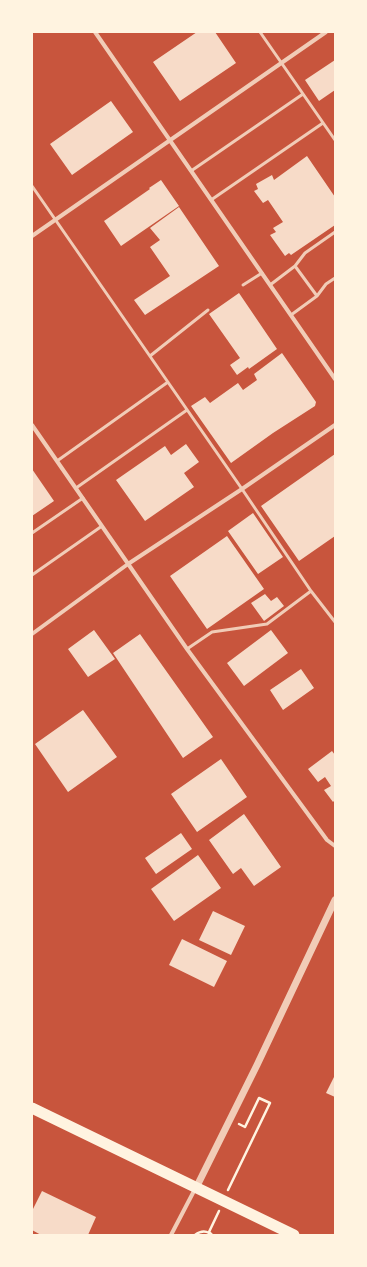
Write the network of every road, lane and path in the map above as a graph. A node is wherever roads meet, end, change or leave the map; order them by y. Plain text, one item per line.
1 (95, 32) edge
2 (260, 32) edge
3 (326, 32) edge
4 (281, 63) junction
5 (303, 94) junction
6 (323, 123) junction
7 (170, 140) junction
8 (335, 140) edge
9 (191, 171) junction
10 (32, 186) edge
11 (211, 200) junction
12 (56, 220) junction
13 (335, 232) edge
14 (32, 236) edge
15 (295, 266) junction
16 (262, 273) junction
17 (335, 278) edge
18 (243, 285) dead end
19 (270, 285) junction
20 (317, 296) junction
21 (208, 310) dead end
22 (291, 315) junction
23 (150, 356) junction
24 (335, 378) edge
25 (168, 382) junction
26 (187, 410) junction
27 (32, 425) edge
28 (335, 425) edge
29 (57, 461) junction
30 (76, 488) junction
31 (242, 489) junction
32 (83, 498) junction
33 (102, 526) junction
34 (32, 533) edge
35 (128, 564) junction
36 (32, 575) edge
37 (311, 591) junction
38 (335, 622) edge
39 (32, 634) edge
40 (187, 649) junction
41 (335, 846) edge
42 (335, 900) edge
43 (32, 1108) edge
44 (245, 1127) dead end
45 (196, 1188) junction
46 (226, 1196) dead end
47 (219, 1211) dead end
48 (171, 1235) edge
49 (195, 1235) edge
50 (212, 1235) edge
51 (294, 1235) edge

1 - 7 street
2 - 4 lane
3 - 4 street
4 - 5 lane
4 - 7 street
5 - 6 lane
5 - 9 lane
6 - 8 lane
6 - 11 lane
7 - 9 street
7 - 12 street
9 - 11 street
10 - 12 lane
11 - 16 street
12 - 14 street
12 - 23 lane
13 - 15 lane
15 - 19 lane
15 - 20 lane
16 - 18 lane
16 - 19 street
17 - 20 lane
19 - 22 street
20 - 22 lane
21 - 23 lane
22 - 24 street
23 - 25 lane
25 - 26 lane
25 - 29 lane
26 - 30 lane
26 - 31 lane
27 - 29 street
28 - 31 street
29 - 30 street
30 - 32 street
31 - 35 street
31 - 37 lane
32 - 33 street
32 - 34 lane
33 - 35 street
33 - 36 lane
35 - 39 street
35 - 40 street
37 - 38 lane
37 - 40 lane
40 - 41 street
42 - 45 street
43 - 45 highway
44 - 46 path
45 - 48 street
45 - 51 highway
47 - 50 path
49 - 50 path

